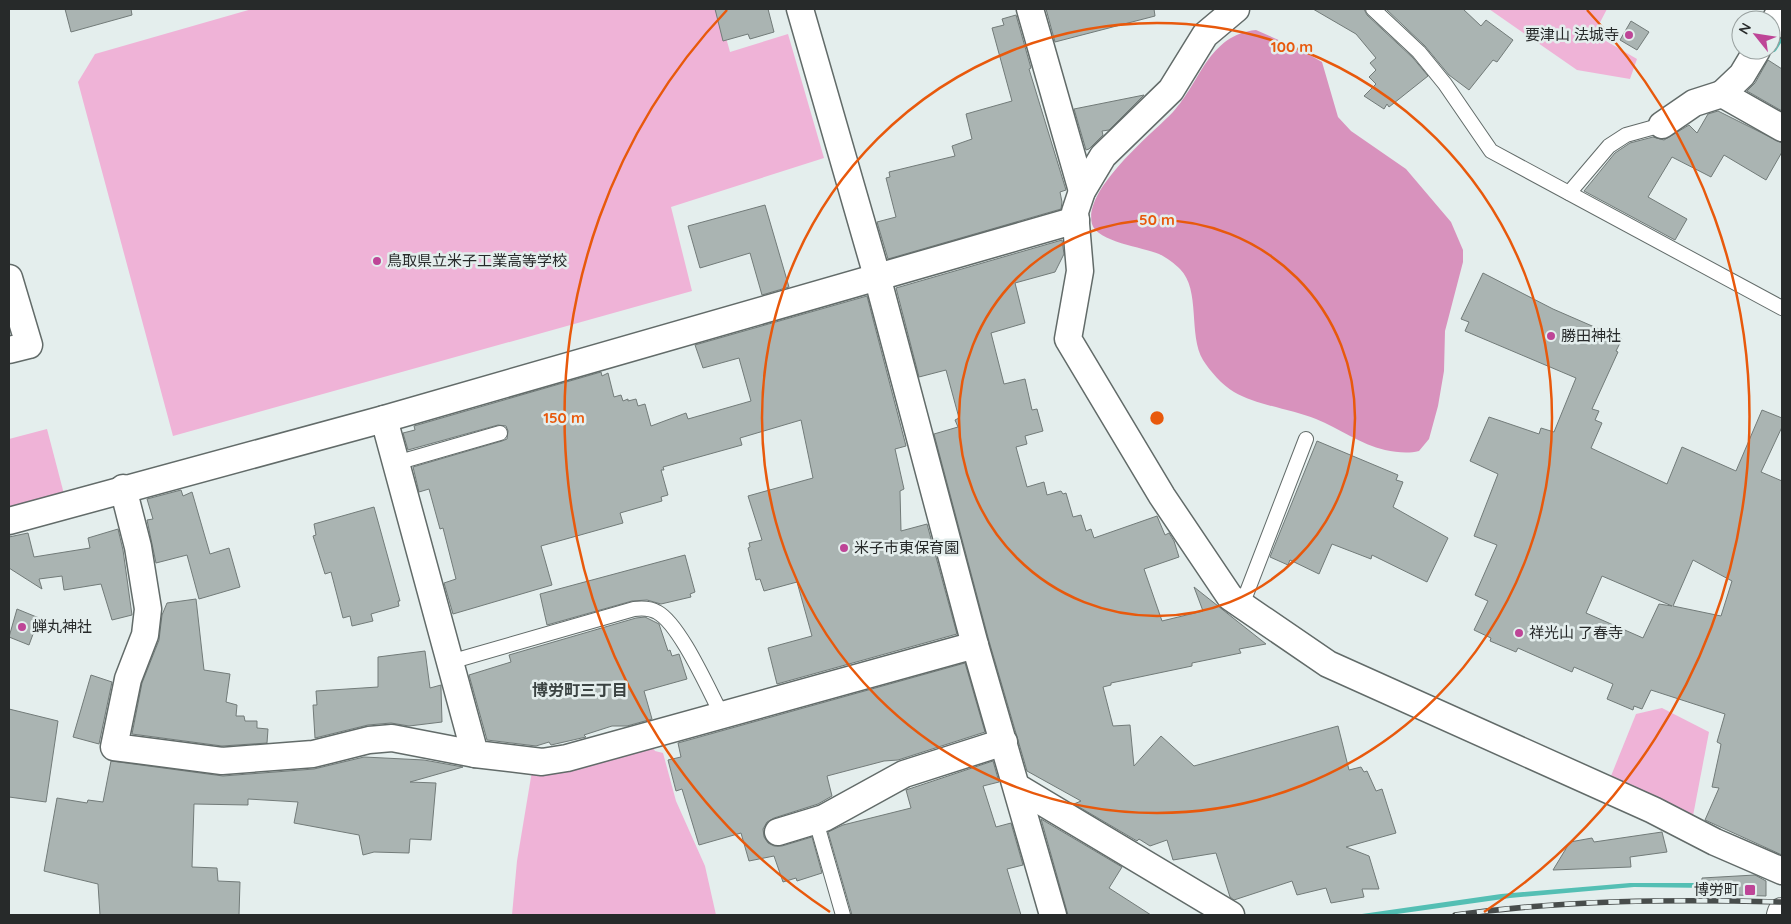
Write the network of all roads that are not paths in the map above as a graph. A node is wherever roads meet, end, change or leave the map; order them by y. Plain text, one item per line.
1 (800, 9) edge
2 (1030, 9) edge
3 (1236, 9) edge
4 (1373, 9) edge
5 (1752, 60) edge
6 (1722, 94) junction
7 (1662, 125) joint
8 (1782, 128) edge
9 (1082, 191) junction
10 (1570, 193) junction
11 (1076, 220) junction
12 (877, 276) junction
13 (9, 278) edge
14 (1782, 308) edge
15 (9, 350) edge
16 (384, 419) junction
17 (500, 433) dead end
18 (1306, 438) dead end
19 (396, 463) junction
20 (123, 488) junction
21 (9, 521) edge
22 (1242, 605) junction
23 (975, 645) junction
24 (450, 662) junction
25 (722, 715) junction
26 (1004, 742) junction
27 (475, 754) junction
28 (1017, 787) junction
29 (816, 820) junction
30 (778, 832) dead end
31 (1782, 871) edge
32 (843, 915) edge
33 (1053, 915) edge
34 (1230, 915) edge

1 - 12 street
2 - 9 street
3 - 9 street
4 - 10 lane
5 - 6 street
6 - 7 street
6 - 8 street
7 - 10 lane
9 - 11 street
10 - 14 lane
11 - 12 street
11 - 22 street
12 - 16 street
12 - 23 street
13 - 15 street
16 - 19 street
16 - 20 street
17 - 19 lane
18 - 22 lane
19 - 24 street
20 - 21 street
20 - 27 street
22 - 31 street
23 - 25 street
23 - 26 street
24 - 25 lane
24 - 27 street
25 - 27 street
26 - 28 street
26 - 29 street
28 - 33 street
28 - 34 street
29 - 30 street
29 - 32 lane

